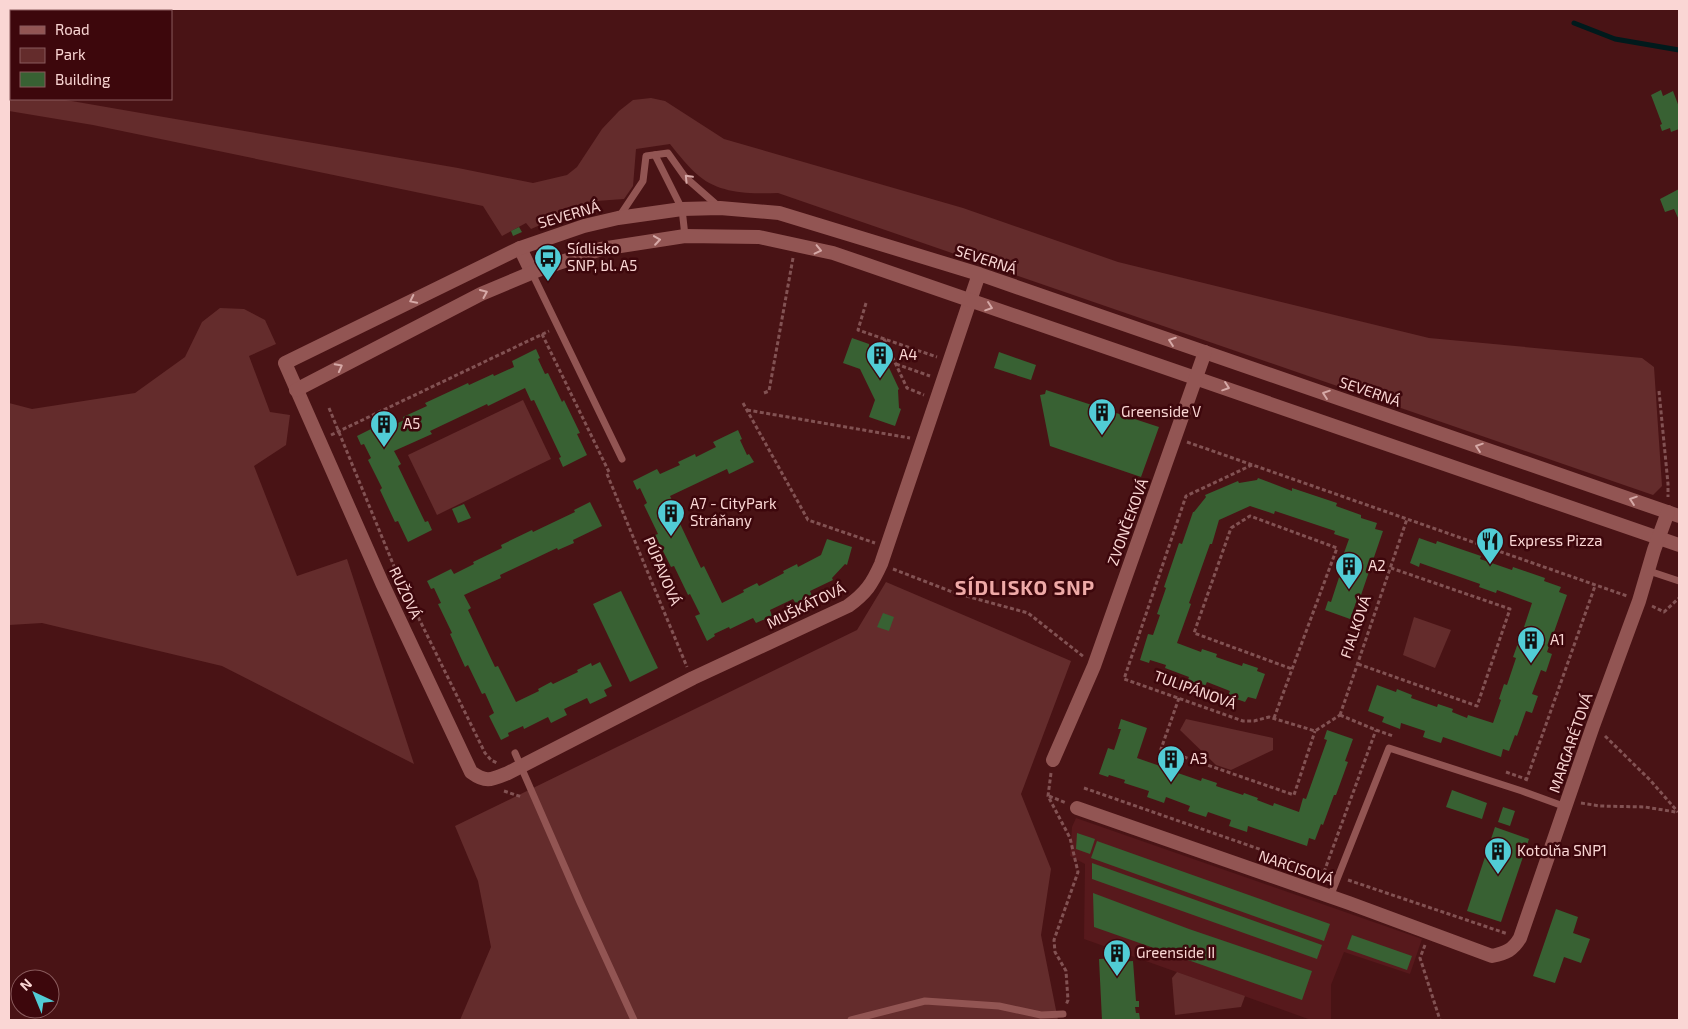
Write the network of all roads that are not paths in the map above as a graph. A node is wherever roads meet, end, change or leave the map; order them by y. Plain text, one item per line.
1 (655, 155) junction
2 (720, 208) junction
3 (682, 209) junction
4 (618, 218) junction
5 (685, 236) junction
6 (520, 248) junction
7 (532, 272) junction
8 (979, 274) junction
9 (970, 300) junction
10 (1206, 352) junction
11 (284, 363) joint
12 (1196, 377) junction
13 (296, 390) junction
14 (622, 460) dead end
15 (1674, 514) edge
16 (1659, 537) junction
17 (1679, 545) edge
18 (1649, 571) junction
19 (1679, 581) edge
20 (515, 754) road end
21 (1053, 760) road end
22 (521, 767) junction
23 (508, 773) joint
24 (1567, 804) junction
25 (1077, 808) dead end
26 (1330, 897) junction
27 (1504, 953) joint
28 (1064, 1014) road end
29 (634, 1020) edge
30 (851, 1020) edge

2 -> 1 lane
1 - 3 lane
1 - 4 lane
2 - 3 street, SEVERNÁ
2 - 8 street, SEVERNÁ
3 - 4 street, SEVERNÁ
3 - 5 lane
4 - 6 street, SEVERNÁ
7 -> 5 street
5 -> 9 street
6 - 7 street
6 -> 11 street, SEVERNÁ
13 -> 7 street
7 - 14 lane
8 - 9 street, MUŠKÁTOVÁ
10 -> 8 street, SEVERNÁ
9 -> 12 street
9 - 22 street, MUŠKÁTOVÁ
10 - 12 street, ZVONČEKOVÁ
15 -> 10 street, SEVERNÁ
11 - 13 street, RUŽOVÁ
12 -> 16 street
12 - 21 street, ZVONČEKOVÁ
13 - 23 street, RUŽOVÁ
15 - 16 street, MARGARÉTOVÁ
16 - 17 street
16 - 18 street, MARGARÉTOVÁ
18 - 19 lane
18 - 24 street, MARGARÉTOVÁ
20 - 22 lane
22 - 23 street, MUŠKÁTOVÁ
22 - 29 lane
24 - 26 lane
24 - 27 street, MARGARÉTOVÁ
25 - 26 street, NARCISOVÁ
26 - 27 street, NARCISOVÁ
28 - 30 lane

